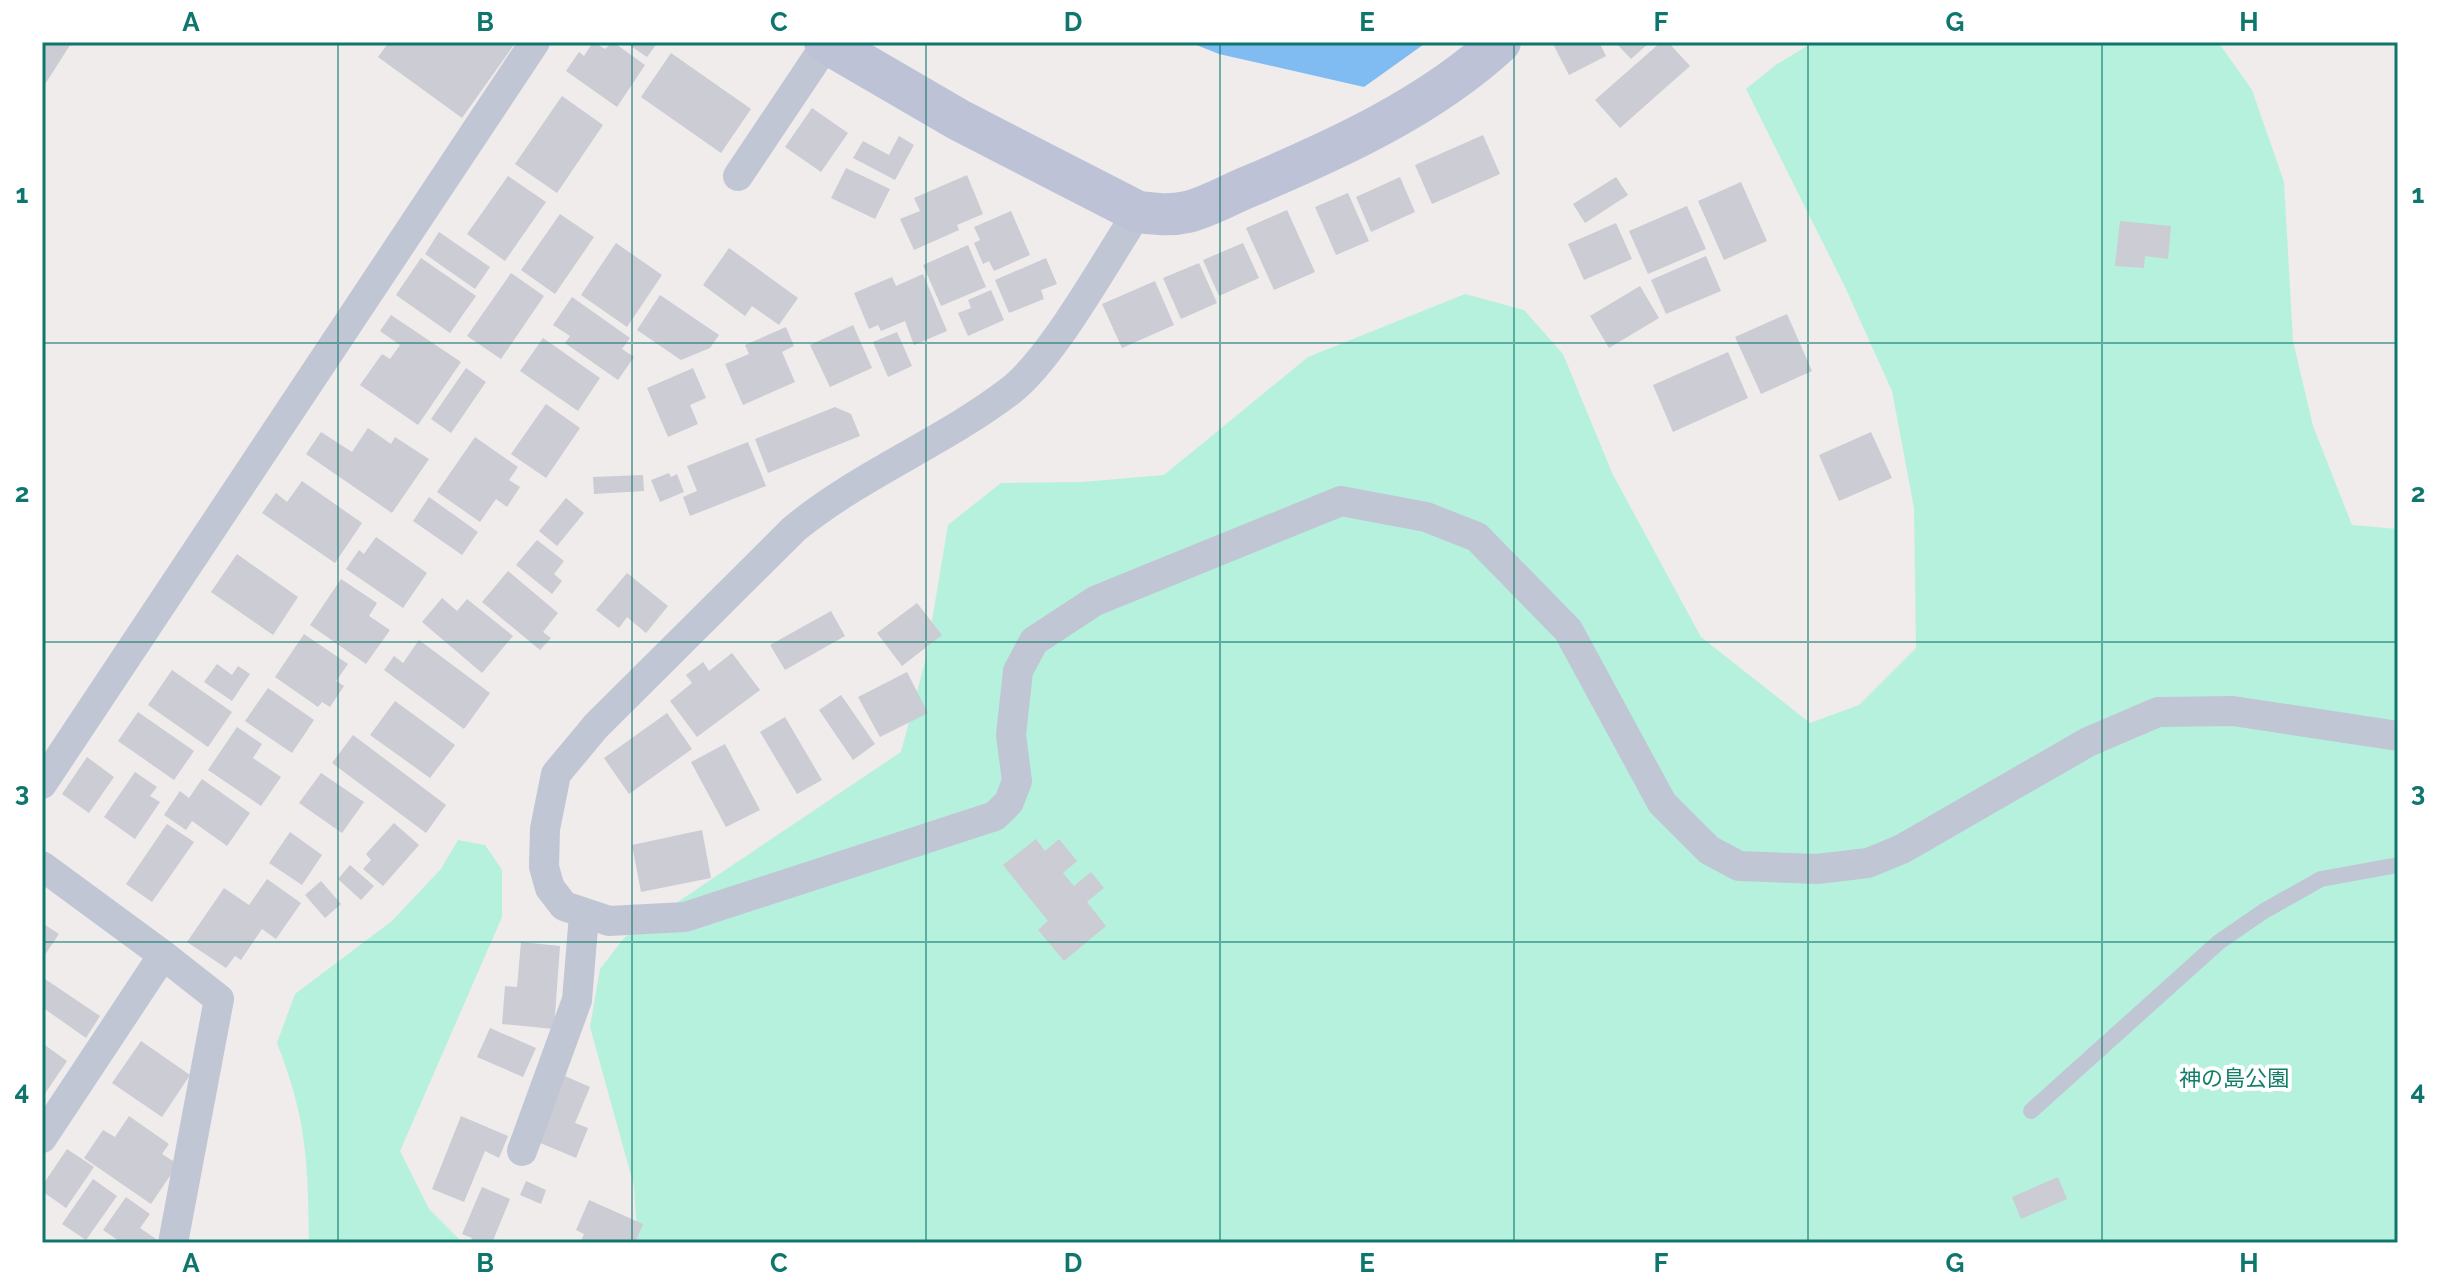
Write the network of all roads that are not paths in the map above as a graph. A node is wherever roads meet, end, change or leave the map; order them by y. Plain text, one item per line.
1 (535, 42) edge
2 (826, 42) edge
3 (1500, 42) edge
4 (738, 176) dead end
5 (1138, 212) junction
6 (2398, 736) edge
7 (42, 784) edge
8 (2398, 865) edge
9 (42, 866) edge
10 (584, 915) junction
11 (163, 955) junction
12 (2031, 1111) dead end
13 (42, 1138) edge
14 (522, 1151) dead end
15 (173, 1243) edge

1 - 7 street
2 - 4 street
2 - 5 street
3 - 5 street
5 - 10 street
6 - 10 street
8 - 12 lane
9 - 11 street
10 - 14 street
11 - 13 street
11 - 15 street

